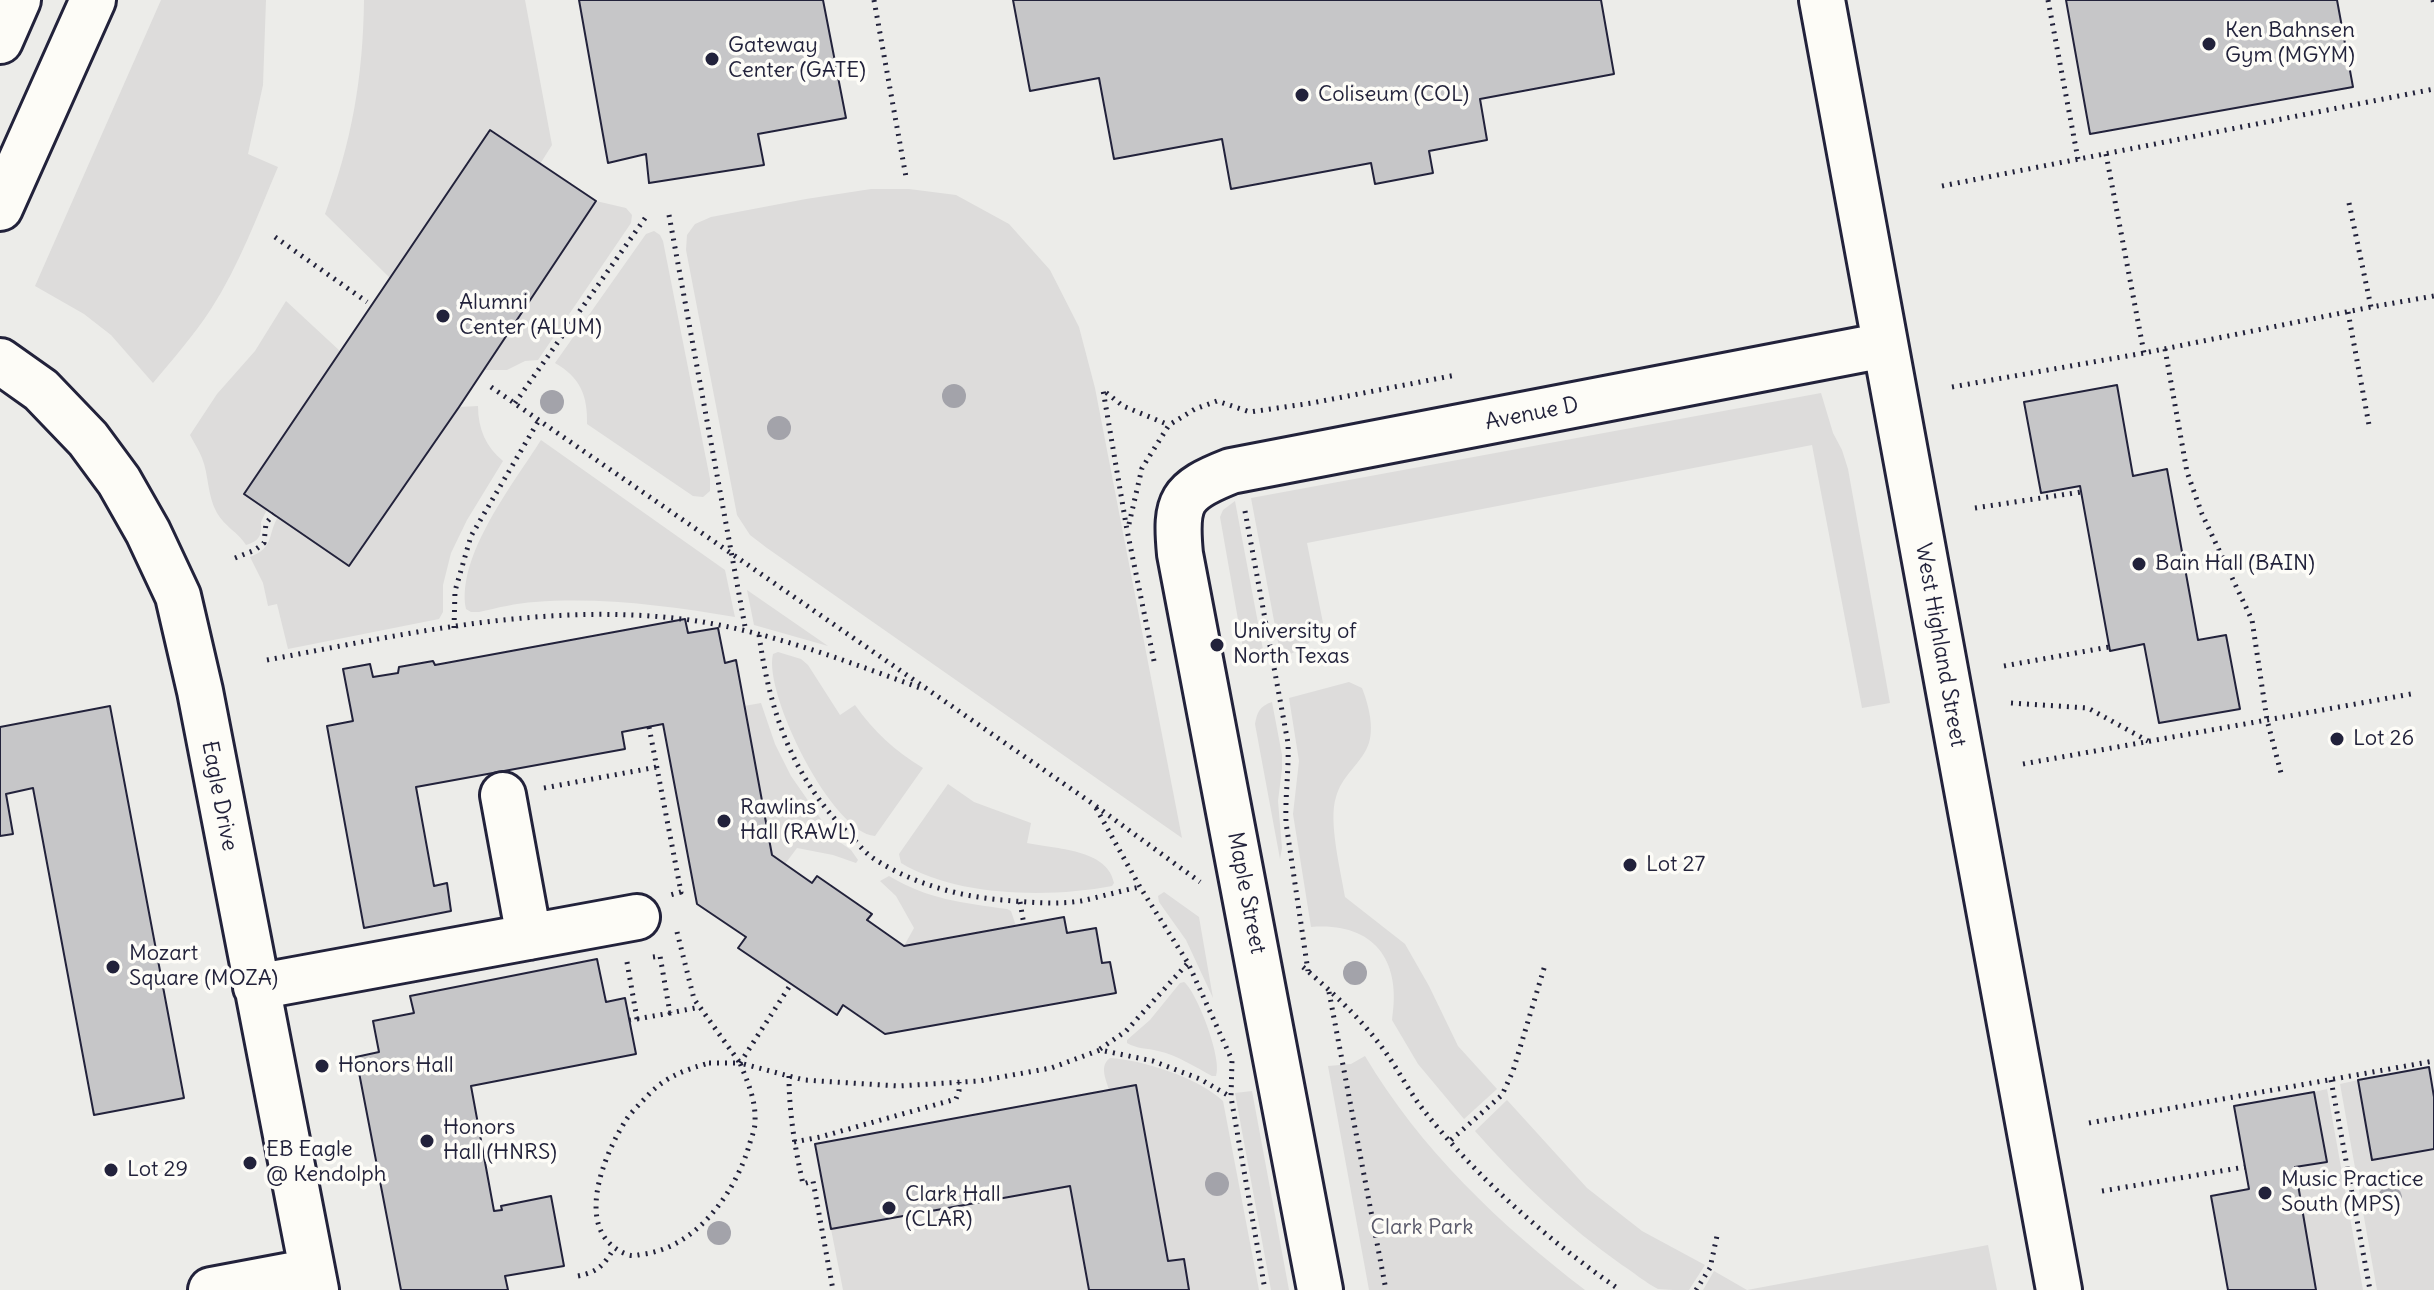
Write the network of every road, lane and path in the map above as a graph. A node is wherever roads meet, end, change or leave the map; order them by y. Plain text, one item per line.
1 (18, 0) edge
2 (93, 0) edge
3 (874, 0) edge
4 (1822, 0) edge
5 (2048, 0) edge
6 (0, 41) edge
7 (2434, 89) edge
8 (2106, 154) junction
9 (2078, 159) junction
10 (906, 177) dead end
11 (1942, 186) dead end
12 (2349, 203) dead end
13 (0, 208) edge
14 (648, 214) dead end
15 (669, 215) dead end
16 (275, 237) dead end
17 (2434, 296) edge
18 (367, 302) dead end
19 (2371, 307) junction
20 (2348, 312) junction
21 (1885, 345) junction
22 (2165, 349) junction
23 (2144, 353) junction
24 (0, 361) edge
25 (491, 387) dead end
26 (1952, 387) dead end
27 (515, 403) junction
28 (539, 420) junction
29 (2369, 425) dead end
30 (1238, 469) junction
31 (2081, 492) dead end
32 (1185, 497) joint
33 (1975, 508) dead end
34 (274, 514) dead end
35 (731, 554) junction
36 (235, 558) dead end
37 (454, 628) junction
38 (746, 632) junction
39 (759, 635) junction
40 (2109, 647) dead end
41 (267, 660) dead end
42 (2004, 666) dead end
43 (931, 692) junction
44 (2411, 694) dead end
45 (2011, 703) dead end
46 (2267, 720) junction
47 (649, 727) dead end
48 (2149, 741) junction
49 (2023, 764) dead end
50 (657, 767) junction
51 (2281, 773) dead end
52 (556, 786) dead end
53 (503, 795) dead end
54 (1093, 804) junction
55 (1140, 887) junction
56 (1020, 902) junction
57 (662, 915) junction
58 (1252, 923) junction
59 (1024, 925) dead end
60 (529, 937) junction
61 (649, 958) dead end
62 (638, 960) dead end
63 (1188, 963) junction
64 (1545, 965) dead end
65 (1308, 972) junction
66 (791, 984) dead end
67 (256, 987) junction
68 (1329, 989) junction
69 (700, 1007) junction
70 (670, 1013) junction
71 (637, 1019) junction
72 (630, 1020) dead end
73 (1100, 1050) junction
74 (2434, 1061) edge
75 (740, 1063) junction
76 (789, 1076) junction
77 (2331, 1080) junction
78 (959, 1082) junction
79 (1231, 1097) junction
80 (2089, 1123) dead end
81 (1451, 1140) junction
82 (794, 1142) junction
83 (2245, 1167) dead end
84 (2102, 1191) dead end
85 (1717, 1236) dead end
86 (614, 1248) junction
87 (578, 1276) dead end
88 (314, 1281) edge
89 (211, 1290) edge
90 (833, 1290) edge
91 (1265, 1290) edge
92 (1320, 1290) edge
93 (1386, 1290) edge
94 (1620, 1290) edge
95 (1696, 1290) edge
96 (2059, 1290) edge
97 (2370, 1290) edge

1 - 6 street
2 - 13 street
3 - 10 path
4 - 21 street, West Highland Street
5 - 9 path
7 - 8 path
8 - 9 path
8 - 23 path
9 - 11 path
12 - 19 path
14 - 27 path
15 - 35 path
16 - 18 path
17 - 19 path
19 - 20 path
20 - 22 path
20 - 29 path
21 - 30 street, Avenue D
21 - 96 street, West Highland Street
22 - 23 path
22 - 46 path
23 - 26 path
24 - 67 street, Eagle Drive
25 - 27 path
27 - 28 path
28 - 35 path
28 - 37 path
30 - 32 street, Avenue D
30 - 65 path
31 - 33 path
32 - 58 street, Maple Street
34 - 36 path
35 - 38 path
35 - 43 path
37 - 38 path
37 - 41 path
38 - 39 path
39 - 43 path
39 - 56 path
40 - 42 path
43 - 54 path
44 - 46 path
45 - 48 path
46 - 48 path
46 - 51 path
47 - 50 path
48 - 49 path
50 - 52 path
50 - 57 path
53 - 60 street
54 - 55 path
54 - 58 path
55 - 56 path
55 - 63 path
56 - 59 path
57 - 60 street
57 - 69 path
58 - 65 path
58 - 92 street, Maple Street
60 - 67 street
61 - 70 path
62 - 71 path
63 - 73 path
63 - 79 path
64 - 81 path
65 - 68 path
66 - 75 path
67 - 88 street, Eagle Drive
68 - 81 path
68 - 93 path
69 - 70 path
69 - 75 path
70 - 71 path
71 - 72 path
73 - 78 path
73 - 79 path
74 - 77 path
75 - 76 path
75 - 86 path
75 - 86 path
76 - 78 path
76 - 82 path
77 - 80 path
77 - 97 path
78 - 82 path
79 - 91 path
81 - 94 path
82 - 90 path
83 - 84 path
85 - 95 path
86 - 87 path
88 - 89 street

